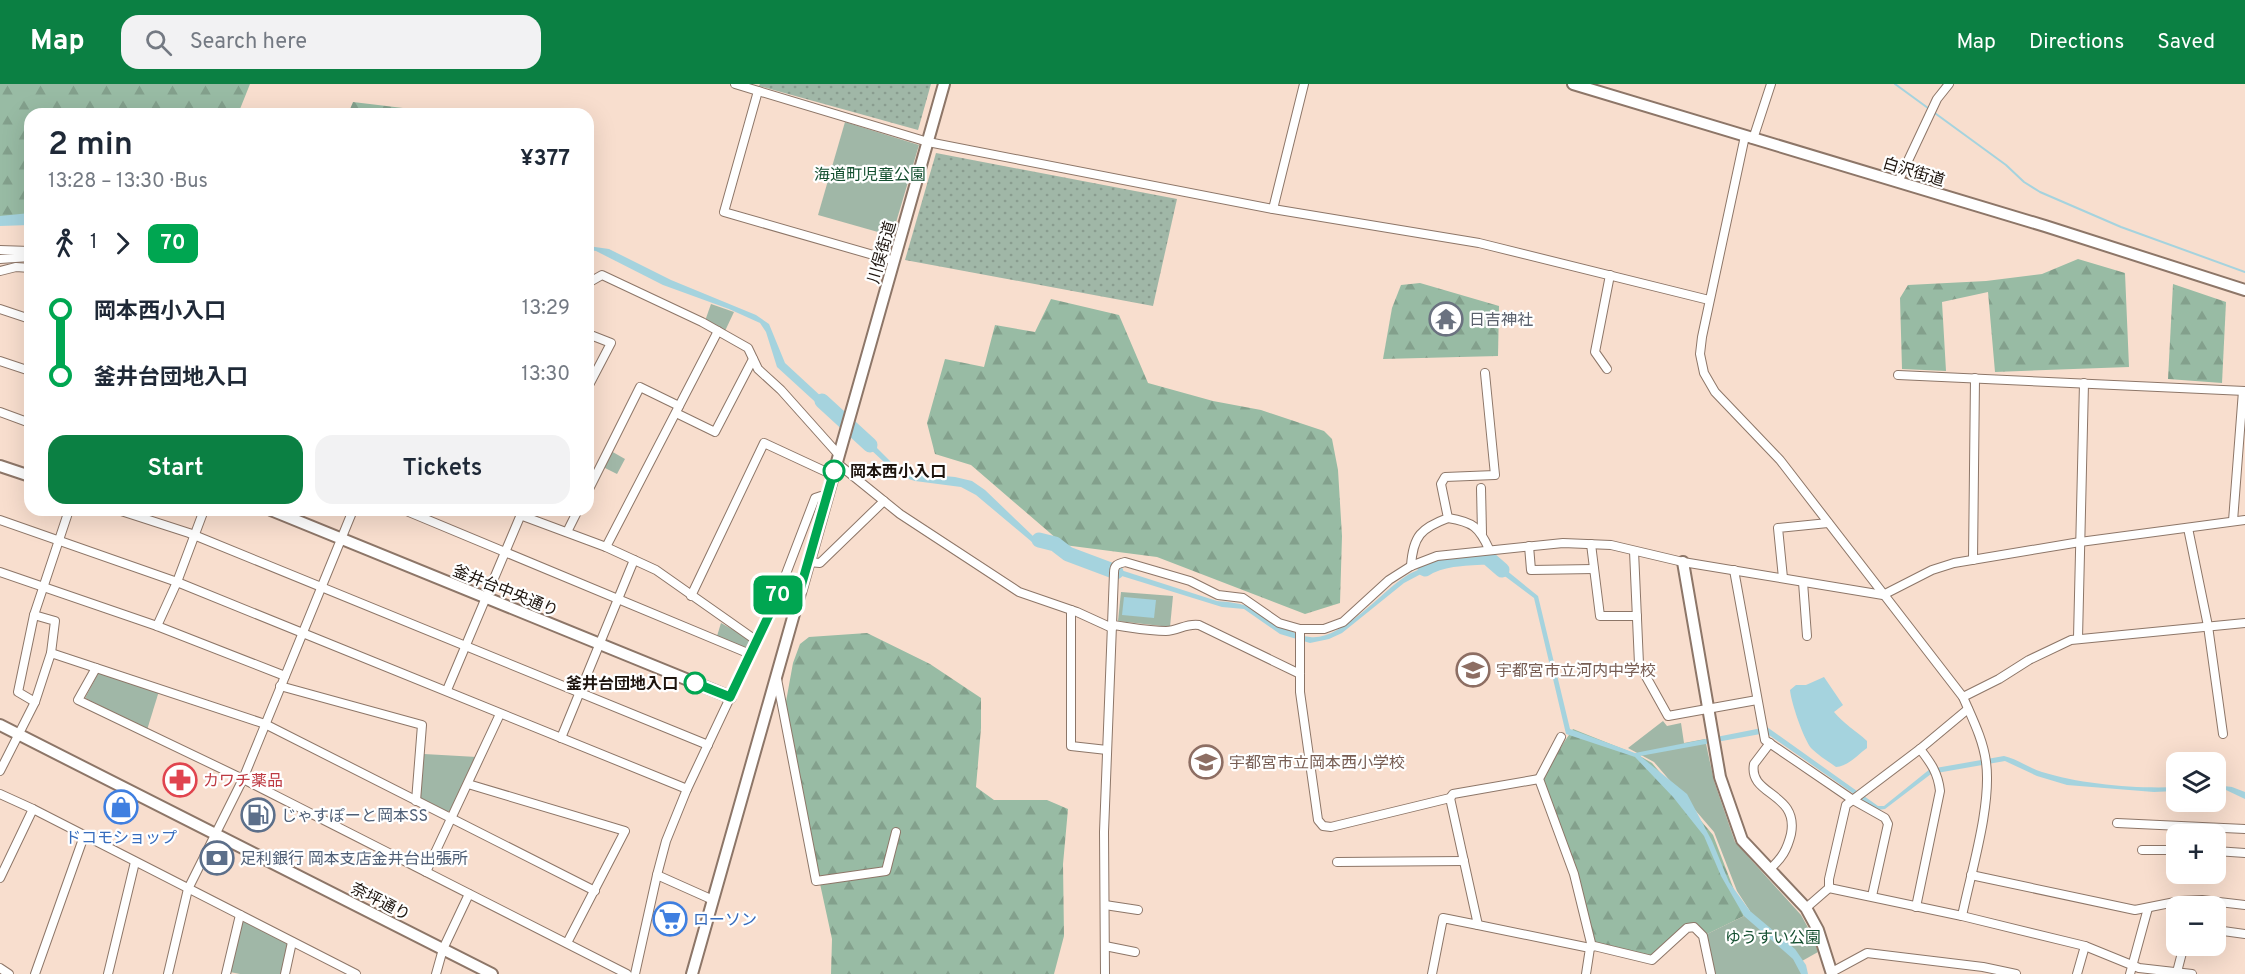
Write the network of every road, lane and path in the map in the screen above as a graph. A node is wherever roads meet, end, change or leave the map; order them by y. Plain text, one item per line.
1 (735, 84) edge
2 (944, 84) edge
3 (1304, 84) edge
4 (1573, 84) edge
5 (1771, 84) edge
6 (1949, 84) edge
7 (758, 91) junction
8 (1749, 138) junction
9 (928, 142) junction
10 (1898, 182) junction
11 (1273, 208) junction
12 (0, 250) edge
13 (24, 251) edge
14 (24, 257) edge
15 (0, 259) edge
16 (894, 261) junction
17 (24, 268) edge
18 (0, 271) edge
19 (1610, 275) junction
20 (594, 280) edge
21 (2245, 290) edge
22 (1709, 300) junction
23 (0, 309) edge
24 (24, 317) edge
25 (718, 331) junction
26 (594, 337) edge
27 (753, 359) junction
28 (0, 361) edge
29 (24, 369) edge
30 (1607, 369) dead end
31 (1485, 374) dead end
32 (1898, 375) dead end
33 (594, 376) edge
34 (1975, 378) junction
35 (2084, 383) junction
36 (2244, 391) edge
37 (677, 410) junction
38 (0, 412) edge
39 (24, 421) edge
40 (838, 459) junction
41 (0, 466) edge
42 (24, 474) edge
43 (833, 475) junction
44 (594, 479) edge
45 (1481, 488) dead end
46 (827, 496) junction
47 (884, 501) junction
48 (67, 516) edge
49 (136, 516) edge
50 (202, 516) edge
51 (289, 516) edge
52 (350, 516) edge
53 (418, 516) edge
54 (519, 516) edge
55 (530, 516) edge
56 (575, 516) edge
57 (1448, 518) junction
58 (0, 520) edge
59 (2245, 520) edge
60 (2232, 521) junction
61 (1828, 523) junction
62 (2188, 528) junction
63 (567, 532) junction
64 (1482, 533) junction
65 (195, 535) junction
66 (341, 538) junction
67 (59, 540) junction
68 (2080, 543) junction
69 (1591, 544) junction
70 (1529, 546) junction
71 (606, 548) junction
72 (1489, 549) junction
73 (1634, 551) junction
74 (505, 552) junction
75 (634, 560) junction
76 (1973, 560) junction
77 (808, 562) junction
78 (1683, 562) junction
79 (1411, 566) junction
80 (1594, 569) junction
81 (1734, 570) junction
82 (0, 572) edge
83 (1783, 578) junction
84 (177, 582) junction
85 (1803, 582) junction
86 (44, 587) junction
87 (321, 587) junction
88 (800, 590) junction
89 (779, 594) junction
90 (1883, 595) junction
91 (691, 596) junction
92 (486, 598) junction
93 (618, 599) junction
94 (1071, 610) junction
95 (34, 615) junction
96 (1637, 616) junction
97 (2245, 623) edge
98 (157, 626) junction
99 (2208, 626) junction
100 (1112, 627) junction
101 (303, 632) junction
102 (1300, 634) junction
103 (1807, 636) dead end
104 (2078, 638) junction
105 (757, 641) junction
106 (599, 645) junction
107 (466, 646) junction
108 (51, 653) junction
109 (750, 654) junction
110 (96, 668) junction
111 (777, 674) junction
112 (1300, 674) junction
113 (285, 676) junction
114 (280, 686) junction
115 (447, 690) junction
116 (580, 692) junction
117 (730, 697) junction
118 (1963, 697) junction
119 (1757, 700) junction
120 (35, 702) junction
121 (1706, 709) junction
122 (1968, 709) junction
123 (500, 714) junction
124 (265, 724) junction
125 (0, 725) edge
126 (2223, 734) dead end
127 (20, 735) junction
128 (1561, 737) dead end
129 (561, 738) junction
130 (1770, 743) junction
131 (708, 744) junction
132 (1920, 749) junction
133 (1107, 750) junction
134 (0, 771) edge
135 (243, 779) junction
136 (1539, 779) junction
137 (468, 784) junction
138 (687, 789) junction
139 (0, 794) edge
140 (1857, 797) junction
141 (1450, 798) junction
142 (416, 801) junction
143 (33, 809) junction
144 (453, 819) junction
145 (2117, 823) dead end
146 (2245, 829) edge
147 (896, 832) dead end
148 (215, 833) junction
149 (84, 836) junction
150 (2142, 850) dead end
151 (2166, 850) edge
152 (2226, 852) edge
153 (2245, 853) edge
154 (1464, 861) junction
155 (135, 862) junction
156 (1337, 862) dead end
157 (1770, 870) junction
158 (426, 872) junction
159 (657, 875) junction
160 (1971, 875) junction
161 (0, 878) edge
162 (1829, 888) junction
163 (188, 889) junction
164 (595, 891) junction
165 (469, 894) junction
166 (1872, 897) junction
167 (713, 900) junction
168 (1105, 905) junction
169 (2245, 905) edge
170 (1916, 907) junction
171 (1806, 908) junction
172 (2148, 909) junction
173 (1138, 910) dead end
174 (240, 915) junction
175 (1962, 916) junction
176 (1478, 925) junction
177 (2226, 931) edge
178 (2245, 933) edge
179 (292, 942) junction
180 (567, 943) junction
181 (1105, 946) junction
182 (2085, 946) junction
183 (1590, 948) junction
184 (442, 949) junction
185 (1135, 952) dead end
186 (2181, 956) edge
187 (2133, 965) junction
188 (0, 968) edge
189 (1984, 971) edge
190 (346, 972) edge
191 (2003, 972) edge
192 (2177, 972) junction
193 (1832, 973) edge
194 (9, 974) edge
195 (35, 974) edge
196 (108, 974) edge
197 (168, 974) edge
198 (226, 974) edge
199 (285, 974) edge
200 (356, 974) edge
201 (436, 974) edge
202 (492, 974) edge
203 (627, 974) edge
204 (635, 974) edge
205 (692, 974) edge
206 (1105, 974) edge
207 (1432, 974) edge
208 (1586, 974) edge
209 (1712, 974) edge
210 (2016, 974) edge
211 (2077, 974) edge
212 (2130, 974) edge
213 (2192, 974) edge

1 - 7 street
2 - 9 main road, 川俣街道
3 - 11 street
4 - 8 main road, 白沢街道
5 - 8 street
6 - 10 street
7 - 9 street
7 - 16 street
8 - 10 main road, 白沢街道
8 - 22 street
9 - 11 street
9 - 16 main road, 川俣街道
10 - 21 main road, 白沢街道
11 - 19 street
12 - 13 street
14 - 15 street
16 - 40 main road, 川俣街道
17 - 18 street
19 - 22 street
19 - 30 street
20 - 25 street
22 - 61 street
23 - 24 street
25 - 27 street
25 - 37 street
26 - 33 street
27 - 37 street
27 - 40 street
28 - 29 street
31 - 57 street
32 - 34 street
34 - 35 street
34 - 76 street
35 - 36 street
35 - 68 street
36 - 60 street
37 - 44 street
37 - 71 street
38 - 39 street
40 - 43 main road, 川俣街道
40 - 47 street
41 - 42 main road
43 - 46 main road, 川俣街道
43 - 91 street
45 - 64 street
46 - 77 main road, 川俣街道
46 - 89 street
47 - 77 street
47 - 94 street
48 - 67 street
49 - 65 street
50 - 65 street
51 - 66 main road, 釜井台中央通り
52 - 66 street
53 - 74 street
54 - 74 street
55 - 63 street
56 - 63 street
57 - 64 street
57 - 79 street
58 - 67 street
59 - 60 street
60 - 62 street
61 - 83 street
61 - 90 street
62 - 68 street
62 - 99 street
63 - 71 street
64 - 72 street
65 - 84 street
65 - 87 street
66 - 87 street
66 - 92 main road, 釜井台中央通り
67 - 84 street
67 - 86 street
68 - 76 street
68 - 104 street
69 - 70 street
69 - 73 street
69 - 80 street
70 - 72 street
70 - 80 street
71 - 75 street
72 - 79 street
73 - 78 street
73 - 96 street
74 - 92 street
74 - 93 street
75 - 91 street
75 - 93 street
76 - 90 street
77 - 88 main road, 川俣街道
78 - 81 street
78 - 121 main road
79 - 102 street
80 - 96 street
81 - 83 street
81 - 119 street
82 - 86 street
83 - 85 street
84 - 98 street
84 - 101 street
85 - 90 street
85 - 103 street
86 - 95 street
86 - 98 street
87 - 101 street
87 - 107 street
88 - 89 street
88 - 111 main road, 川俣街道
89 - 105 street
90 - 118 street
91 - 105 street
92 - 106 main road, 釜井台中央通り
92 - 107 street
93 - 106 street
93 - 109 street
94 - 100 street
94 - 133 street
95 - 108 street
95 - 120 street
96 - 121 street
97 - 99 street
98 - 113 street
99 - 104 street
99 - 126 street
100 - 102 street
100 - 112 street
100 - 133 street
101 - 113 street
101 - 115 street
102 - 112 street
104 - 118 street
105 - 109 street
106 - 116 street
106 - 117 main road, 釜井台中央通り
107 - 115 street
107 - 116 street
108 - 110 street
108 - 120 street
109 - 117 street
110 - 124 street
110 - 135 street
111 - 147 street
111 - 167 main road, 川俣街道
112 - 141 street
113 - 114 street
114 - 124 street
114 - 142 street
115 - 123 street
116 - 129 street
116 - 131 street
117 - 131 street
118 - 122 street
119 - 121 street
119 - 130 street
120 - 127 street
121 - 157 main road
122 - 132 street
122 - 160 street
123 - 129 street
123 - 137 street
124 - 135 street
124 - 142 street
125 - 127 main road, 奈坪通り
127 - 134 street
127 - 148 main road, 奈坪通り
128 - 136 street
129 - 138 street
130 - 140 street
130 - 157 street
131 - 138 street
132 - 140 street
132 - 170 street
133 - 168 street
135 - 148 street
135 - 158 street
136 - 141 street
136 - 183 street
137 - 144 street
137 - 164 street
138 - 159 street
139 - 143 street
140 - 162 street
140 - 166 street
141 - 154 street
142 - 144 street
143 - 149 street
143 - 161 street
144 - 158 street
144 - 164 street
145 - 146 street
148 - 163 street
148 - 184 main road, 奈坪通り
149 - 155 street
149 - 195 street
150 - 151 street
152 - 153 street
154 - 156 street
154 - 176 street
155 - 163 street
155 - 196 street
157 - 171 main road
158 - 165 street
159 - 167 street
159 - 204 street
160 - 172 street
160 - 175 street
162 - 166 street
162 - 171 street
163 - 174 street
163 - 197 street
164 - 180 street
165 - 180 street
165 - 184 street
166 - 170 street
167 - 205 main road, 川俣街道
168 - 173 street
168 - 181 street
169 - 172 street
170 - 175 street
171 - 193 main road
172 - 187 street
174 - 179 street
174 - 198 street
175 - 182 street
176 - 183 street
176 - 207 street
177 - 178 street
179 - 190 street
179 - 199 street
180 - 203 street
181 - 185 street
181 - 206 street
182 - 187 street
182 - 211 street
183 - 208 street
183 - 209 street
184 - 201 street
184 - 202 main road, 奈坪通り
186 - 192 street
187 - 192 street
187 - 212 street
188 - 194 street
189 - 191 street
189 - 193 street
190 - 200 street
191 - 210 street
192 - 213 street

